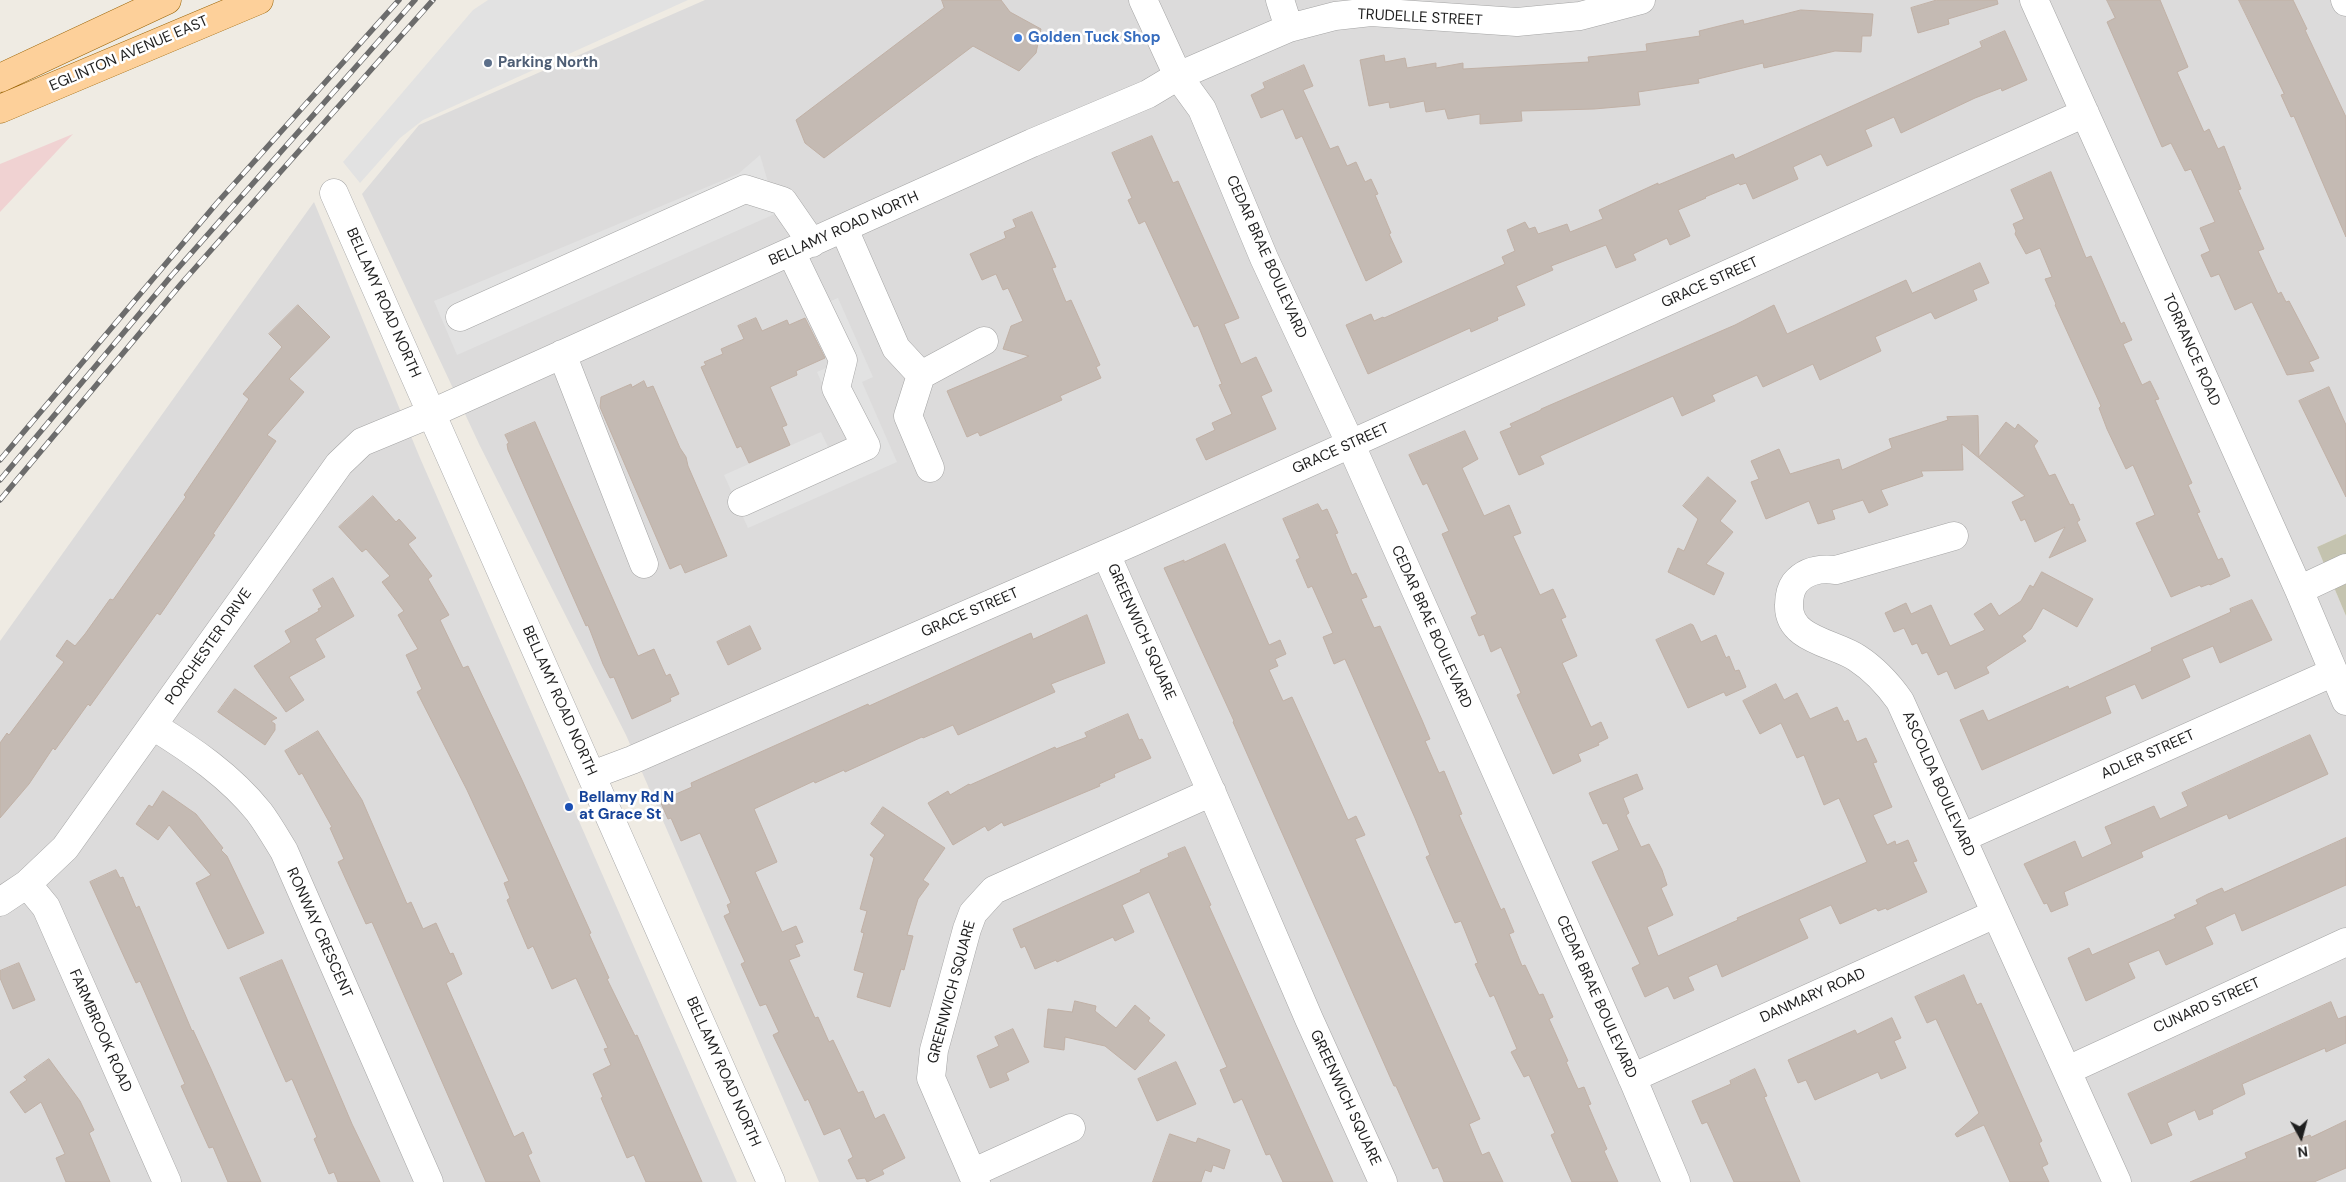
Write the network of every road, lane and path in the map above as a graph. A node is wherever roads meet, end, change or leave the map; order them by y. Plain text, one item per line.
1 (168, 0) edge
2 (259, 0) edge
3 (1143, 0) edge
4 (1280, 0) edge
5 (2034, 0) edge
6 (1635, 1) edge
7 (1289, 28) junction
8 (1178, 76) junction
9 (0, 78) edge
10 (0, 109) edge
11 (2085, 113) junction
12 (334, 193) dead end
13 (844, 229) junction
14 (802, 248) junction
15 (460, 316) dead end
16 (984, 341) dead end
17 (562, 354) junction
18 (921, 375) junction
19 (432, 413) junction
20 (1351, 445) junction
21 (930, 468) dead end
22 (742, 502) dead end
23 (1954, 536) dead end
24 (1106, 554) junction
25 (644, 564) dead end
26 (2346, 568) edge
27 (2299, 590) junction
28 (2334, 672) junction
29 (2346, 701) edge
30 (153, 726) junction
31 (592, 775) junction
32 (1212, 792) junction
33 (1962, 838) junction
34 (27, 884) junction
35 (0, 902) edge
36 (1995, 914) junction
37 (2346, 942) edge
38 (2068, 1070) junction
39 (1632, 1078) junction
40 (1071, 1128) dead end
41 (974, 1177) edge
42 (167, 1182) edge
43 (429, 1182) edge
44 (771, 1182) edge
45 (1383, 1182) edge
46 (1676, 1182) edge
47 (2117, 1182) edge

1 - 9 main road, EGLINTON AVENUE EAST
2 - 10 main road, EGLINTON AVENUE EAST
3 - 8 street
4 - 7 street
5 - 11 street, TORRANCE ROAD
6 - 7 street, TRUDELLE STREET
7 - 8 street, TRUDELLE STREET
8 - 13 street, BELLAMY ROAD NORTH
8 - 20 street, CEDAR BRAE BOULEVARD
11 - 20 street, GRACE STREET
11 - 27 street, TORRANCE ROAD
12 - 19 street, BELLAMY ROAD NORTH
13 - 14 street, BELLAMY ROAD NORTH
13 - 18 street
14 - 15 street
14 - 17 street, BELLAMY ROAD NORTH
14 - 22 street
16 - 18 street
17 - 19 street, BELLAMY ROAD NORTH
17 - 25 street
18 - 21 street
19 - 30 street, PORCHESTER DRIVE
19 - 31 street, BELLAMY ROAD NORTH
20 - 24 street, GRACE STREET
20 - 39 street, CEDAR BRAE BOULEVARD
23 - 33 street, ASCOLDA BOULEVARD
24 - 31 street, GRACE STREET
24 - 32 street, GREENWICH SQUARE
26 - 27 street
27 - 28 street, TORRANCE ROAD
28 - 29 street, TORRANCE ROAD
28 - 33 street, ADLER STREET
30 - 34 street, PORCHESTER DRIVE
30 - 43 street, RONWAY CRESCENT
31 - 44 street, BELLAMY ROAD NORTH
32 - 41 street, GREENWICH SQUARE
32 - 45 street, GREENWICH SQUARE
33 - 36 street, ASCOLDA BOULEVARD
34 - 35 street, PORCHESTER DRIVE
34 - 42 street, FARMBROOK ROAD
36 - 38 street, ASCOLDA BOULEVARD
36 - 39 street, DANMARY ROAD
37 - 38 street, CUNARD STREET
38 - 47 street, ASCOLDA BOULEVARD
39 - 46 street, CEDAR BRAE BOULEVARD
40 - 41 street

